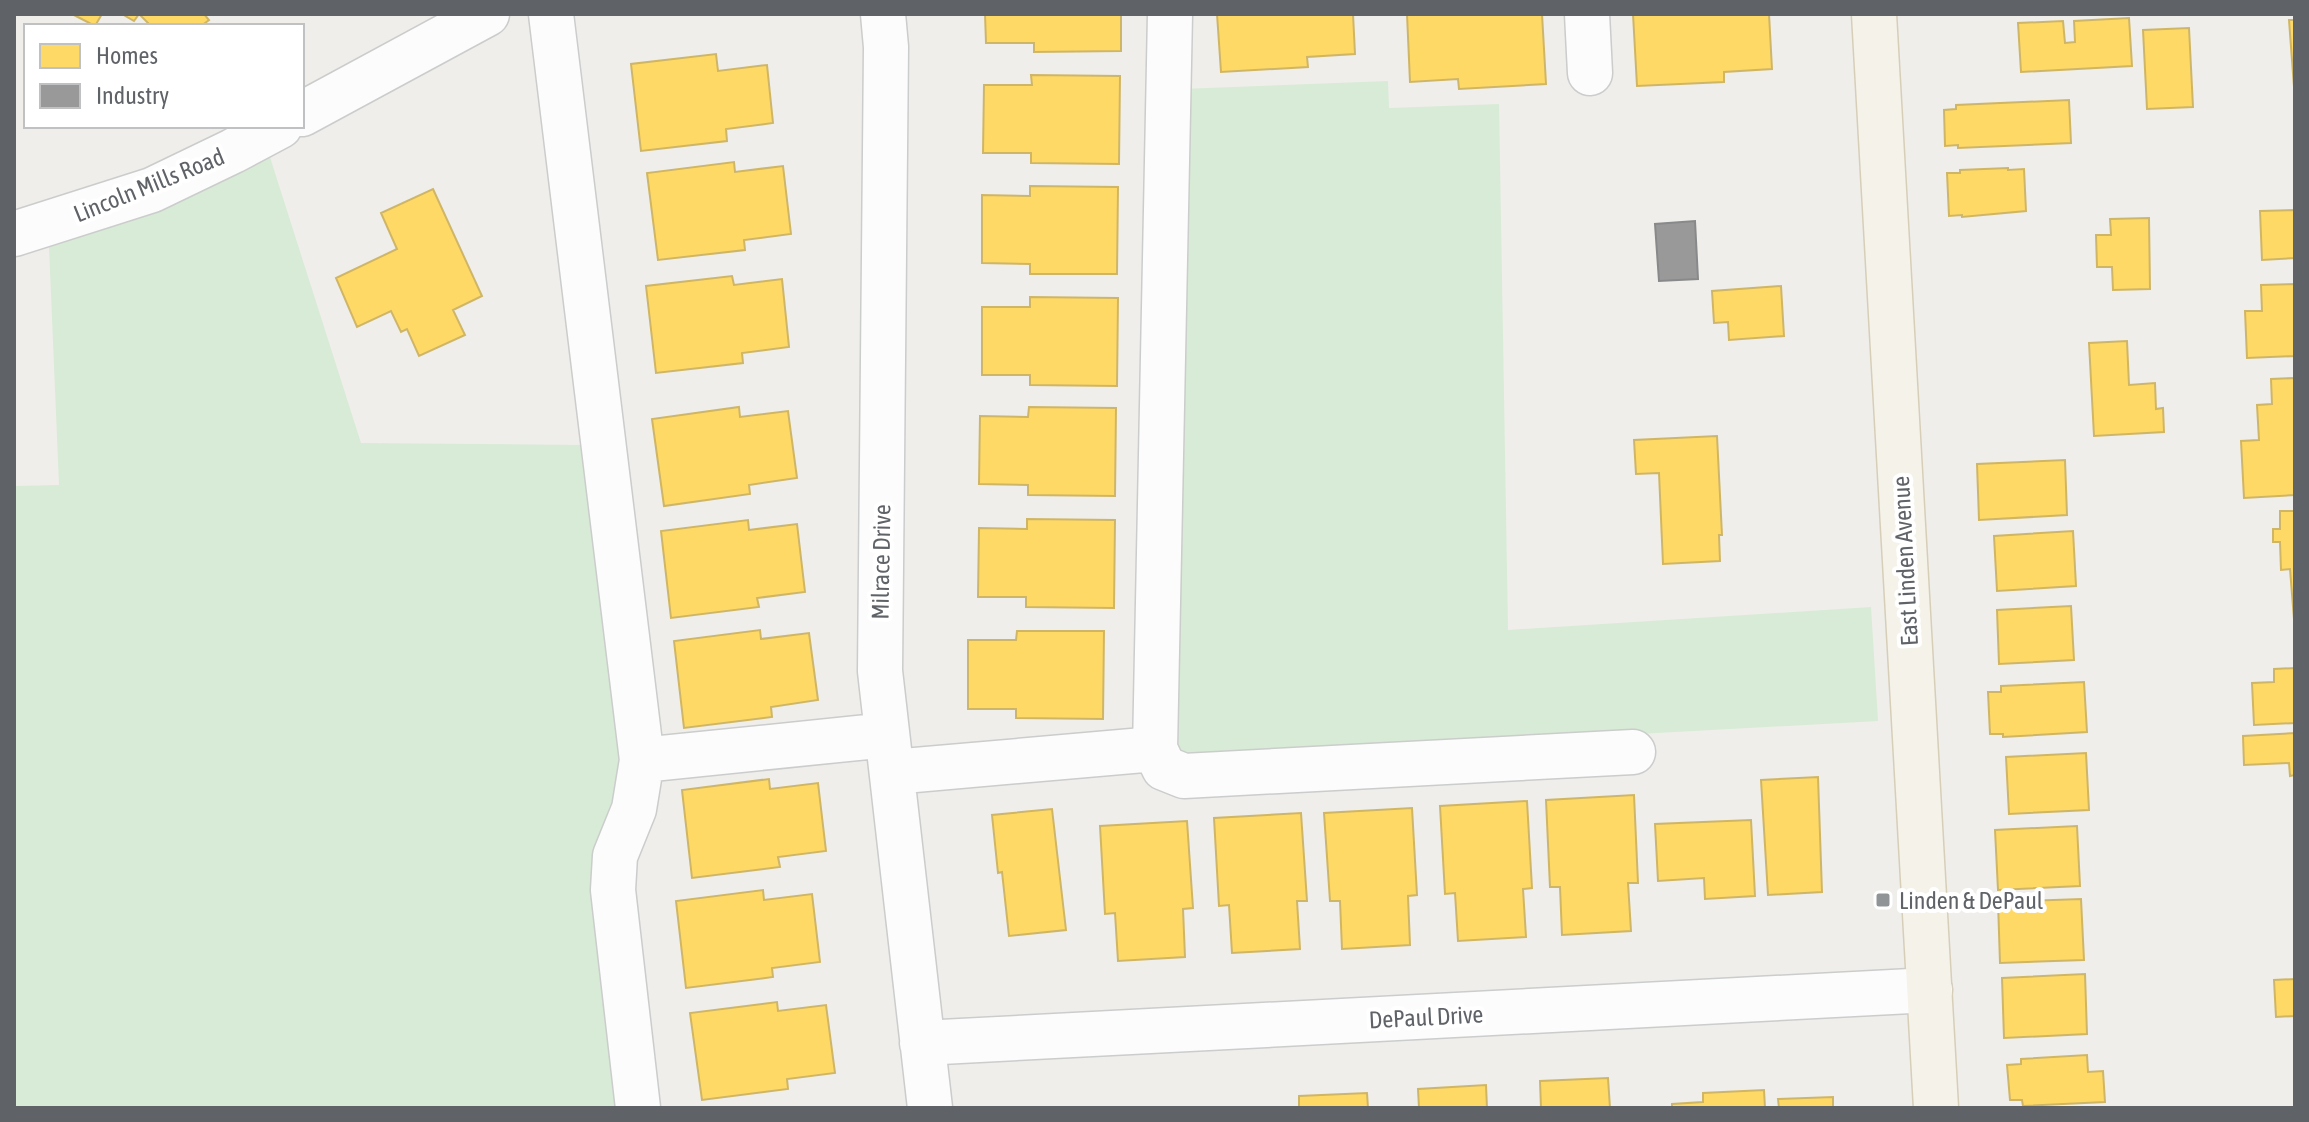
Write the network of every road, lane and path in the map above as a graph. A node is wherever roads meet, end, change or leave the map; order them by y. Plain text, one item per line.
1 (487, 14) edge
2 (551, 14) edge
3 (883, 14) edge
4 (1170, 14) edge
5 (1587, 14) edge
6 (1874, 14) edge
7 (1590, 73) dead end
8 (304, 113) edge
9 (276, 128) edge
10 (14, 234) edge
11 (1155, 749) junction
12 (1633, 752) dead end
13 (889, 754) junction
14 (642, 760) junction
15 (1930, 990) junction
16 (922, 1043) junction
17 (638, 1108) edge
18 (930, 1108) edge
19 (1936, 1108) edge

1 - 8 street
2 - 14 street
3 - 13 street, Milrace Drive
4 - 11 street
5 - 7 street
6 - 15 main road, East Linden Avenue
9 - 10 street, Lincoln Mills Road
11 - 12 street
11 - 13 street
13 - 14 street
13 - 16 street, Milrace Drive
14 - 17 street
15 - 16 street, DePaul Drive
15 - 19 main road, East Linden Avenue
16 - 18 street, Milrace Drive

